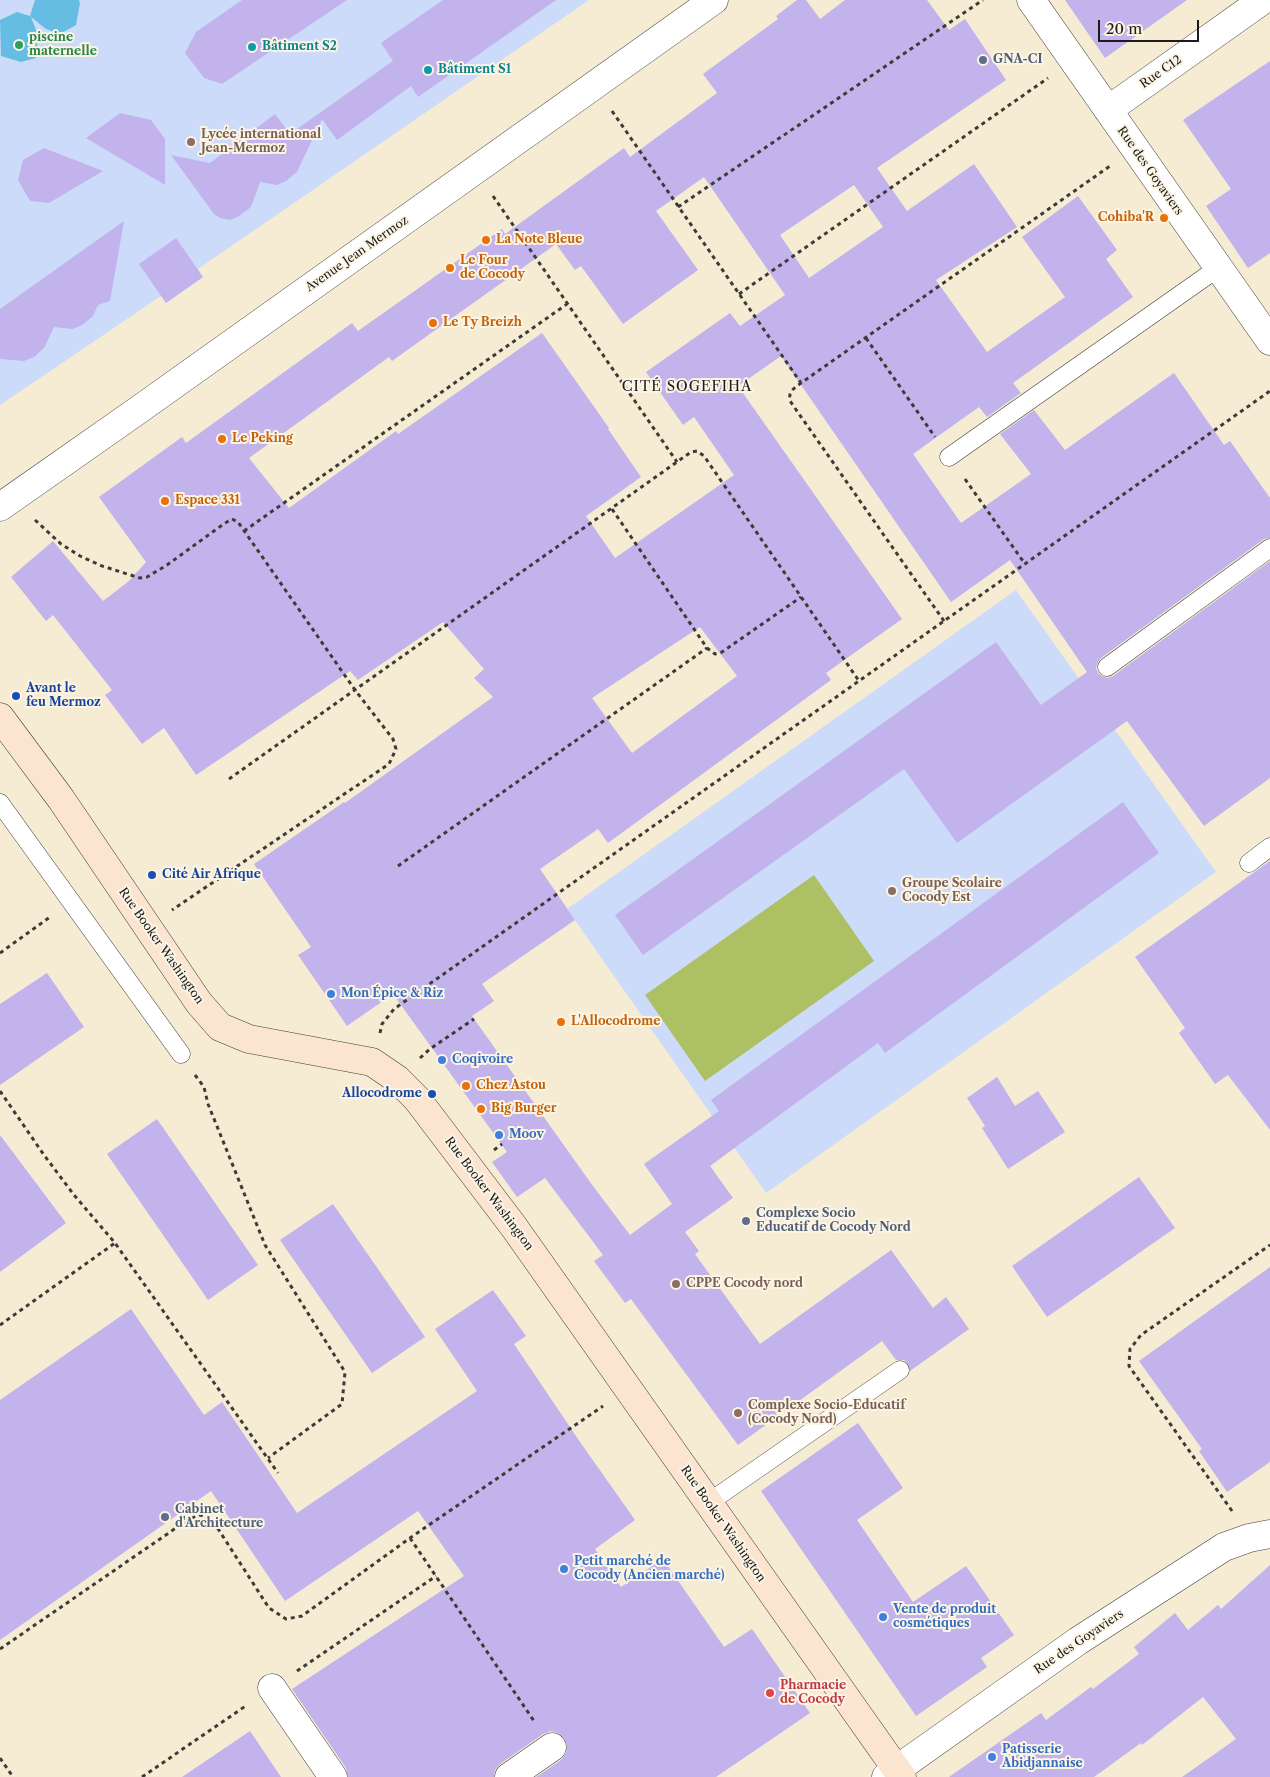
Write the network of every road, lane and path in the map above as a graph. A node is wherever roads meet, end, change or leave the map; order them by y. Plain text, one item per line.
1 (714, 0) edge
2 (983, 0) edge
3 (1031, 0) edge
4 (1263, 0) edge
5 (1074, 61) junction
6 (594, 86) junction
7 (1108, 110) junction
8 (1135, 148) junction
9 (475, 170) junction
10 (678, 207) junction
11 (1218, 268) junction
12 (739, 294) junction
13 (567, 304) junction
14 (1262, 313) edge
15 (1270, 341) edge
16 (801, 383) junction
17 (1270, 391) edge
18 (949, 457) dead end
19 (677, 462) junction
20 (6, 503) edge
21 (612, 509) junction
22 (244, 531) junction
23 (1270, 548) edge
24 (801, 597) junction
25 (944, 621) junction
26 (707, 648) junction
27 (1107, 667) dead end
28 (859, 681) junction
29 (355, 690) junction
30 (0, 717) edge
31 (229, 779) dead end
32 (0, 803) edge
33 (1270, 847) edge
34 (1249, 863) dead end
35 (398, 866) dead end
36 (70, 902) junction
37 (147, 926) junction
38 (0, 953) edge
39 (474, 1019) dead end
40 (181, 1054) joint
41 (372, 1062) junction
42 (397, 1079) junction
43 (0, 1091) edge
44 (115, 1243) junction
45 (1270, 1245) edge
46 (1, 1323) edge
47 (900, 1370) dead end
48 (628, 1389) junction
49 (268, 1458) junction
50 (278, 1473) dead end
51 (708, 1503) junction
52 (1236, 1516) dead end
53 (1270, 1534) edge
54 (410, 1538) junction
55 (0, 1649) edge
56 (272, 1688) dead end
57 (552, 1747) joint
58 (0, 1758) edge
59 (895, 1775) edge
60 (13, 1777) edge
61 (333, 1777) edge
62 (509, 1777) edge

1 - 6 street, Avenue Jean Mermoz
2 - 10 path
3 - 5 street, Rue des Goyaviers
4 - 7 street, Rue C12
5 - 7 street, Rue des Goyaviers
5 - 12 path
6 - 9 street, Avenue Jean Mermoz
6 - 10 path
7 - 8 street, Rue des Goyaviers
8 - 11 street, Rue des Goyaviers
8 - 16 path
9 - 13 path
9 - 20 street, Avenue Jean Mermoz
10 - 12 path
11 - 14 street, Rue des Goyaviers
11 - 18 lane
12 - 16 path
13 - 19 path
13 - 22 path
14 - 15 street, Rue des Goyaviers
16 - 25 path
17 - 25 path
19 - 21 path
19 - 24 path
20 - 22 path
21 - 26 path
21 - 29 path
22 - 29 path
23 - 27 lane
24 - 26 path
24 - 28 path
25 - 28 path
26 - 35 path
28 - 41 path
29 - 31 path
29 - 37 path
30 - 37 street, Rue Booker Washington
32 - 36 lane
33 - 34 lane
36 - 38 path
36 - 40 lane
37 - 41 street, Rue Booker Washington
39 - 42 path
40 - 49 path
41 - 42 street, Rue Booker Washington
42 - 48 street, Rue Booker Washington
43 - 44 path
44 - 46 path
44 - 49 path
45 - 52 path
47 - 51 lane
48 - 51 street, Rue Booker Washington
48 - 54 path
49 - 50 path
51 - 59 street, Rue Booker Washington
53 - 59 street, Rue des Goyaviers
54 - 55 path
54 - 57 path
56 - 61 street
57 - 62 street
58 - 60 path

